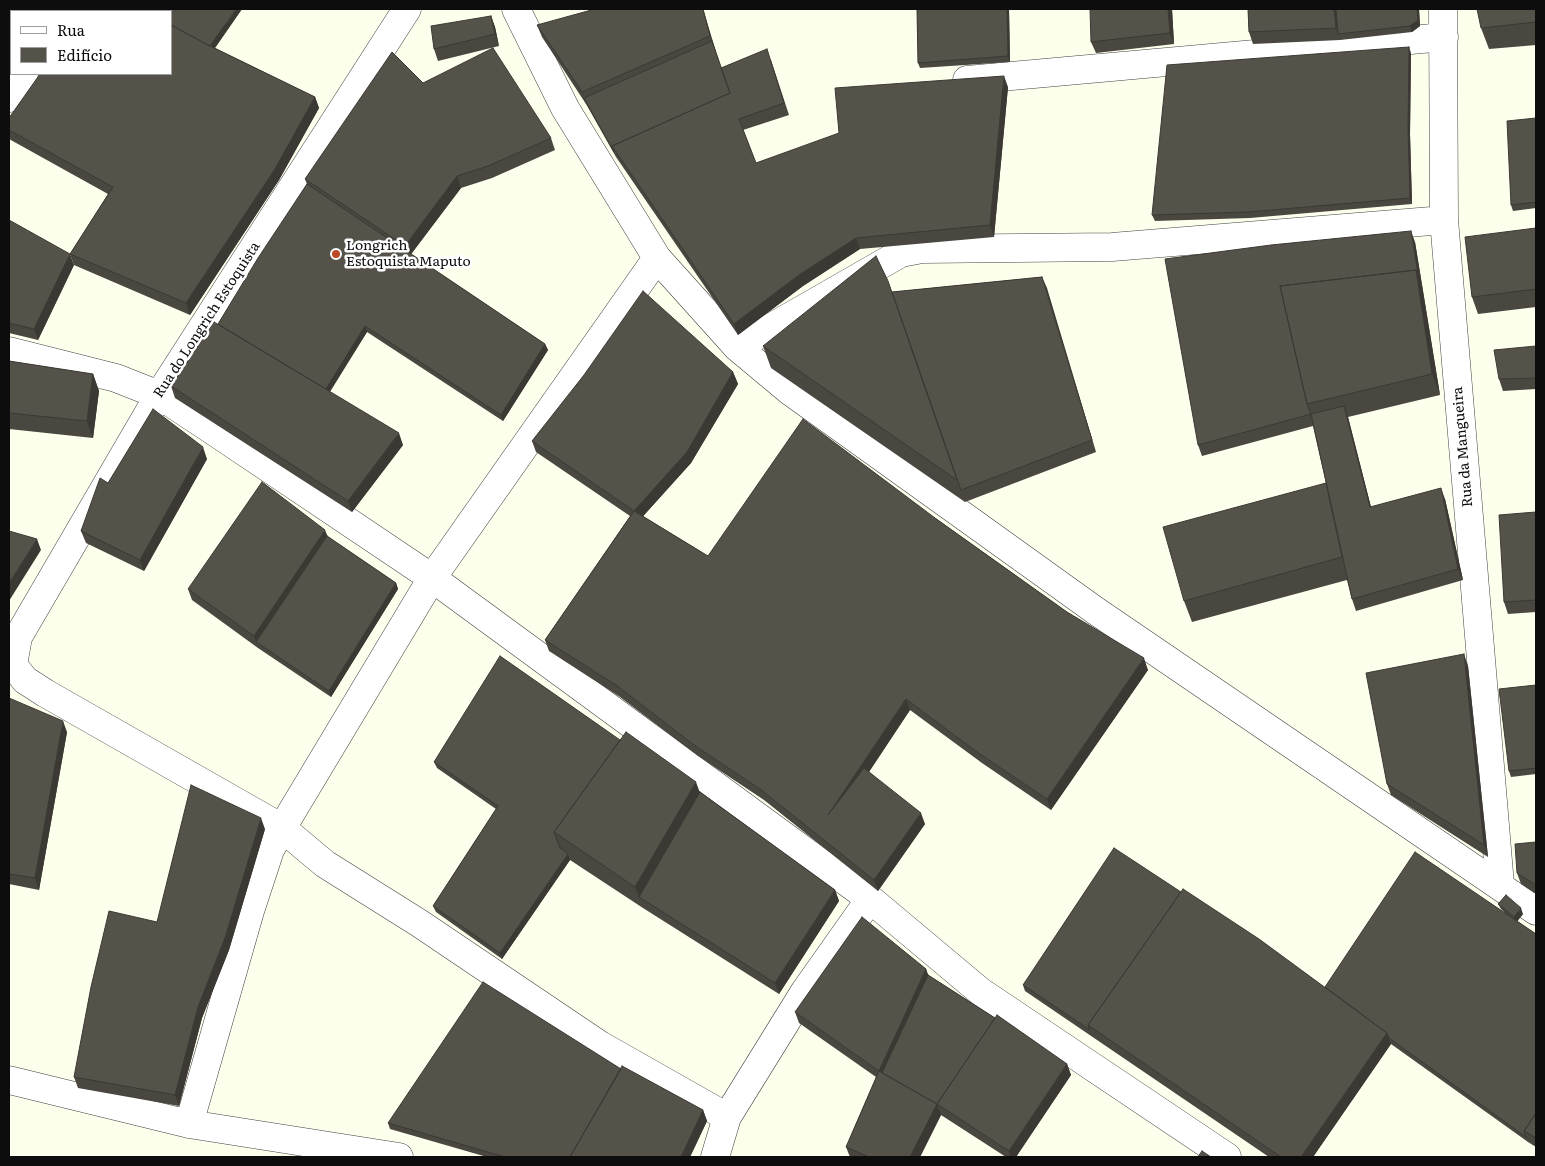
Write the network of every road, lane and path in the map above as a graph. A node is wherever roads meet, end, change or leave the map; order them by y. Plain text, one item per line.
1 (407, 9) edge
2 (516, 9) edge
3 (1443, 9) edge
4 (1444, 37) junction
5 (23, 75) edge
6 (942, 82) edge
7 (9, 98) edge
8 (1444, 220) junction
9 (658, 258) junction
10 (737, 347) junction
11 (9, 351) edge
12 (159, 395) junction
13 (432, 578) junction
14 (13, 636) edge
15 (11, 667) edge
16 (282, 828) junction
17 (1500, 885) junction
18 (870, 899) junction
19 (1536, 911) edge
20 (9, 1080) edge
21 (727, 1117) junction
22 (189, 1124) junction
23 (399, 1157) edge
24 (715, 1157) edge
25 (1227, 1157) edge

1 - 12 street, Rua do Longrich Estoquista
2 - 9 street
3 - 4 street, Rua da Mangueira
4 - 6 street
4 - 8 street, Rua da Mangueira
5 - 7 street
8 - 10 street
8 - 17 street, Rua da Mangueira
9 - 10 street
9 - 13 street
10 - 17 street
11 - 12 street
12 - 13 street
12 - 14 street, Rua do Longrich Estoquista
13 - 16 street
13 - 18 street
14 - 15 street
15 - 16 street
16 - 21 street
16 - 22 street
17 - 19 street
18 - 21 street
18 - 25 street
20 - 22 street
21 - 24 street
22 - 23 street

